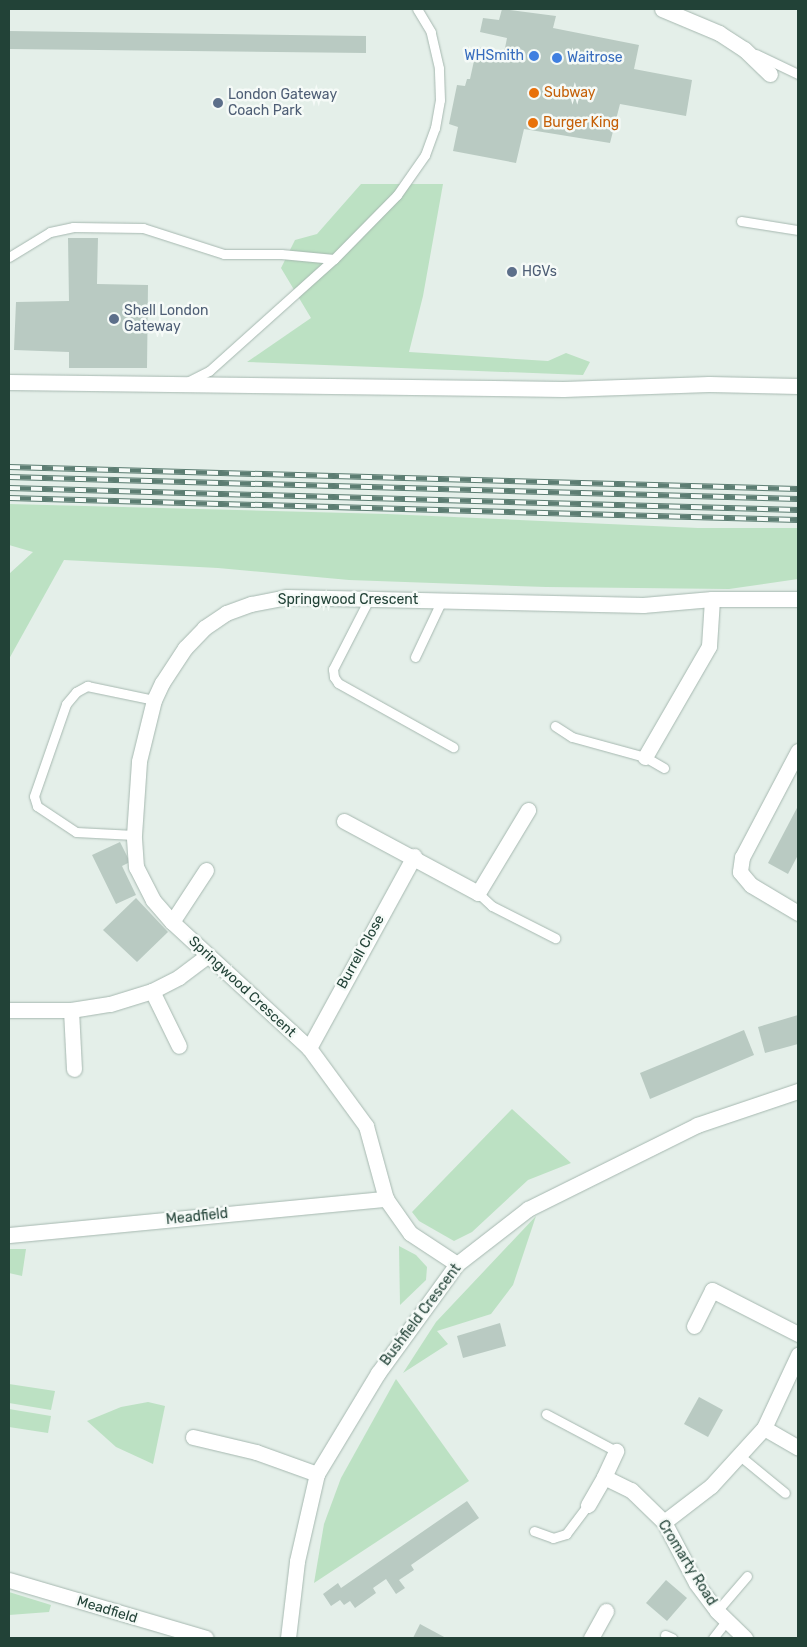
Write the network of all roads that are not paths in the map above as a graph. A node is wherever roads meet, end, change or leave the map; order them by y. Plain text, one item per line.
1 (418, 9) edge
2 (662, 9) edge
3 (744, 49) junction
4 (770, 74) dead end
5 (798, 74) edge
6 (741, 221) dead end
7 (798, 230) edge
8 (9, 257) edge
9 (334, 259) junction
10 (9, 382) edge
11 (184, 383) junction
12 (798, 386) edge
13 (370, 599) junction
14 (712, 599) junction
15 (798, 599) edge
16 (442, 600) junction
17 (415, 657) dead end
18 (154, 700) junction
19 (555, 726) dead end
20 (453, 747) dead end
21 (798, 751) edge
22 (645, 757) junction
23 (664, 768) dead end
24 (528, 810) dead end
25 (344, 821) dead end
26 (134, 835) junction
27 (414, 856) junction
28 (206, 870) dead end
29 (478, 893) junction
30 (798, 913) edge
31 (172, 922) junction
32 (555, 938) dead end
33 (207, 956) junction
34 (152, 992) junction
35 (9, 1010) edge
36 (71, 1010) junction
37 (180, 1046) dead end
38 (309, 1048) junction
39 (74, 1069) dead end
40 (798, 1091) edge
41 (386, 1199) junction
42 (9, 1235) edge
43 (457, 1264) junction
44 (694, 1326) dead end
45 (798, 1334) edge
46 (798, 1355) edge
47 (546, 1414) dead end
48 (764, 1428) junction
49 (193, 1437) dead end
50 (798, 1448) edge
51 (616, 1451) joint
52 (740, 1456) junction
53 (317, 1474) junction
54 (604, 1477) junction
55 (784, 1493) dead end
56 (588, 1505) joint
57 (664, 1522) junction
58 (534, 1531) dead end
59 (746, 1576) dead end
60 (9, 1580) edge
61 (606, 1611) dead end
62 (722, 1615) junction
63 (206, 1638) edge
64 (288, 1638) edge
65 (591, 1638) edge
66 (713, 1638) edge
67 (745, 1638) edge

1 - 9 lane
2 - 3 street
3 - 4 street
3 - 5 lane
6 - 7 lane
8 - 9 lane
9 - 11 lane
10 - 11 street
11 - 12 street
13 - 16 street, Springwood Crescent
13 - 18 street, Springwood Crescent
13 - 20 lane
14 - 15 street, Springwood Crescent
14 - 16 street, Springwood Crescent
14 - 22 street
16 - 17 lane
18 - 26 street, Springwood Crescent
18 - 26 lane
19 - 22 lane
21 - 30 street
22 - 23 lane
24 - 29 street
25 - 27 street
26 - 31 street, Springwood Crescent
27 - 29 street
27 - 38 street, Burrell Close
28 - 31 street
29 - 32 lane
31 - 33 street, Springwood Crescent
33 - 34 street
33 - 38 street, Springwood Crescent
34 - 36 street
34 - 37 street
35 - 36 street
36 - 39 street
38 - 41 street, Springwood Crescent
40 - 43 street, Bushfield Crescent
41 - 42 street, Meadfield
41 - 43 street, Springwood Crescent
43 - 53 street, Bushfield Crescent
44 - 45 street
46 - 48 street
47 - 51 lane
48 - 50 street
48 - 52 street
49 - 53 street
51 - 54 street
52 - 55 lane
52 - 57 street
53 - 64 street, Bushfield Crescent
54 - 56 street
54 - 57 street, Cromarty Road
56 - 58 lane
57 - 62 street, Cromarty Road
59 - 62 lane
60 - 63 street, Meadfield
61 - 65 street
62 - 66 lane
62 - 67 street, Cromarty Road

